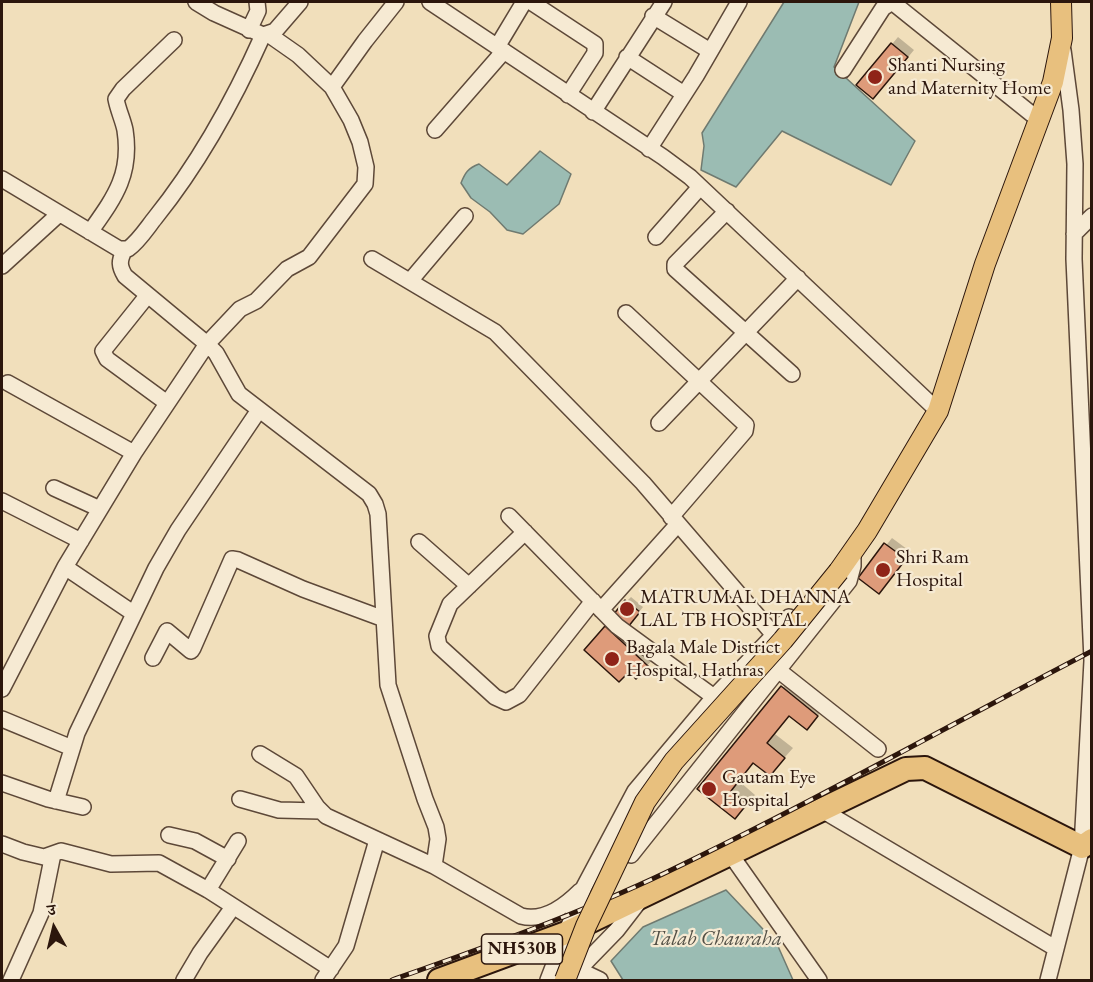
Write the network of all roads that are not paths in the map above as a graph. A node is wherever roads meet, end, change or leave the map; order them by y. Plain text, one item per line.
1 (195, 2) edge
2 (256, 2) edge
3 (300, 2) edge
4 (396, 2) edge
5 (430, 2) edge
6 (524, 2) edge
7 (531, 2) edge
8 (664, 2) edge
9 (739, 2) edge
10 (1061, 2) edge
11 (653, 16) junction
12 (260, 33) junction
13 (1062, 38) junction
14 (174, 40) dead end
15 (500, 49) junction
16 (710, 51) junction
17 (627, 57) junction
18 (843, 70) dead end
19 (332, 87) junction
20 (684, 94) junction
21 (568, 95) junction
22 (593, 112) junction
23 (1040, 120) junction
24 (435, 130) dead end
25 (649, 148) junction
26 (2, 179) edge
27 (700, 187) junction
28 (727, 211) junction
29 (58, 214) junction
30 (465, 216) dead end
31 (1092, 216) edge
32 (90, 232) junction
33 (1074, 234) junction
34 (656, 237) dead end
35 (123, 250) junction
36 (372, 259) dead end
37 (2, 266) edge
38 (798, 278) junction
39 (410, 281) junction
40 (147, 296) junction
41 (626, 313) dead end
42 (746, 332) junction
43 (207, 344) junction
44 (792, 374) dead end
45 (699, 381) junction
46 (8, 384) dead end
47 (167, 403) junction
48 (259, 410) junction
49 (938, 411) junction
50 (659, 423) dead end
51 (134, 453) junction
52 (54, 488) dead end
53 (2, 501) edge
54 (100, 509) junction
55 (509, 516) dead end
56 (675, 521) junction
57 (525, 532) junction
58 (81, 541) junction
59 (419, 542) dead end
60 (853, 552) junction
61 (65, 567) junction
62 (469, 586) junction
63 (597, 606) junction
64 (133, 613) junction
65 (384, 619) junction
66 (774, 635) junction
67 (153, 658) dead end
68 (1092, 660) edge
69 (778, 670) junction
70 (2, 689) edge
71 (714, 698) junction
72 (2, 719) edge
73 (72, 748) junction
74 (878, 749) dead end
75 (260, 754) dead end
76 (2, 783) edge
77 (240, 799) dead end
78 (56, 801) junction
79 (83, 807) dead end
80 (822, 810) junction
81 (320, 811) junction
82 (169, 835) dead end
83 (377, 840) junction
84 (238, 841) dead end
85 (2, 844) edge
86 (1088, 846) edge
87 (53, 854) junction
88 (631, 855) dead end
89 (731, 855) junction
90 (228, 859) junction
91 (434, 866) junction
92 (584, 887) junction
93 (208, 890) junction
94 (641, 898) junction
95 (233, 907) junction
96 (566, 933) junction
97 (1055, 948) junction
98 (327, 975) edge
99 (573, 977) edge
100 (11, 981) edge
101 (184, 981) edge
102 (439, 981) edge
103 (548, 981) edge
104 (600, 981) edge
105 (819, 981) edge
106 (1048, 981) edge

1 - 12 street
2 - 12 street
3 - 12 street
4 - 19 street
5 - 15 street
6 - 15 street
7 - 21 street
8 - 11 street
9 - 16 street
10 - 13 main road
11 - 16 street
11 - 17 street
12 - 19 street
12 - 35 street
13 - 23 main road
13 - 33 street
14 - 32 street
15 - 21 street
15 - 24 street
16 - 20 street
17 - 20 street
17 - 22 street
18 - 23 street
19 - 43 street
20 - 25 street
21 - 22 street
22 - 25 street
23 - 49 main road
25 - 27 street
26 - 29 street
27 - 28 street
27 - 34 street
28 - 38 street
28 - 42 street
29 - 32 street
29 - 37 street
30 - 39 street
31 - 33 street
32 - 35 street
33 - 68 street
35 - 40 street
36 - 39 street
38 - 42 street
38 - 49 street
39 - 56 street
40 - 43 street
40 - 47 street
41 - 45 street
42 - 44 street
42 - 45 street
43 - 47 street
43 - 48 street
45 - 50 street
45 - 56 street
46 - 51 street
47 - 51 street
48 - 64 street
48 - 65 street
49 - 60 main road
51 - 54 street
52 - 54 street
53 - 58 street
54 - 58 street
55 - 57 street
56 - 63 street
56 - 66 street
57 - 62 street
57 - 63 street
58 - 61 street
59 - 62 street
60 - 66 street
60 - 69 street
60 - 99 main road, bridge
61 - 64 street
61 - 70 street
62 - 63 street
63 - 71 street
64 - 73 street
65 - 67 street
65 - 91 street
66 - 71 street
68 - 86 street
69 - 74 street
69 - 88 street
71 - 92 street
72 - 73 street
73 - 78 street
75 - 81 street
76 - 78 street
77 - 81 street
78 - 79 street
80 - 86 highway, NH530B
80 - 89 highway, NH530B
80 - 97 street
81 - 83 street
82 - 90 street
83 - 91 street
83 - 98 street
84 - 90 street
85 - 87 street
86 - 97 street
87 - 93 street
87 - 100 street
89 - 94 highway, NH530B
89 - 105 street
90 - 93 street
91 - 92 street
92 - 96 street
93 - 95 street
94 - 96 highway, NH530B
94 - 99 street
95 - 98 street
95 - 101 street
96 - 102 highway, NH530B
96 - 103 street
97 - 106 street
99 - 104 street

